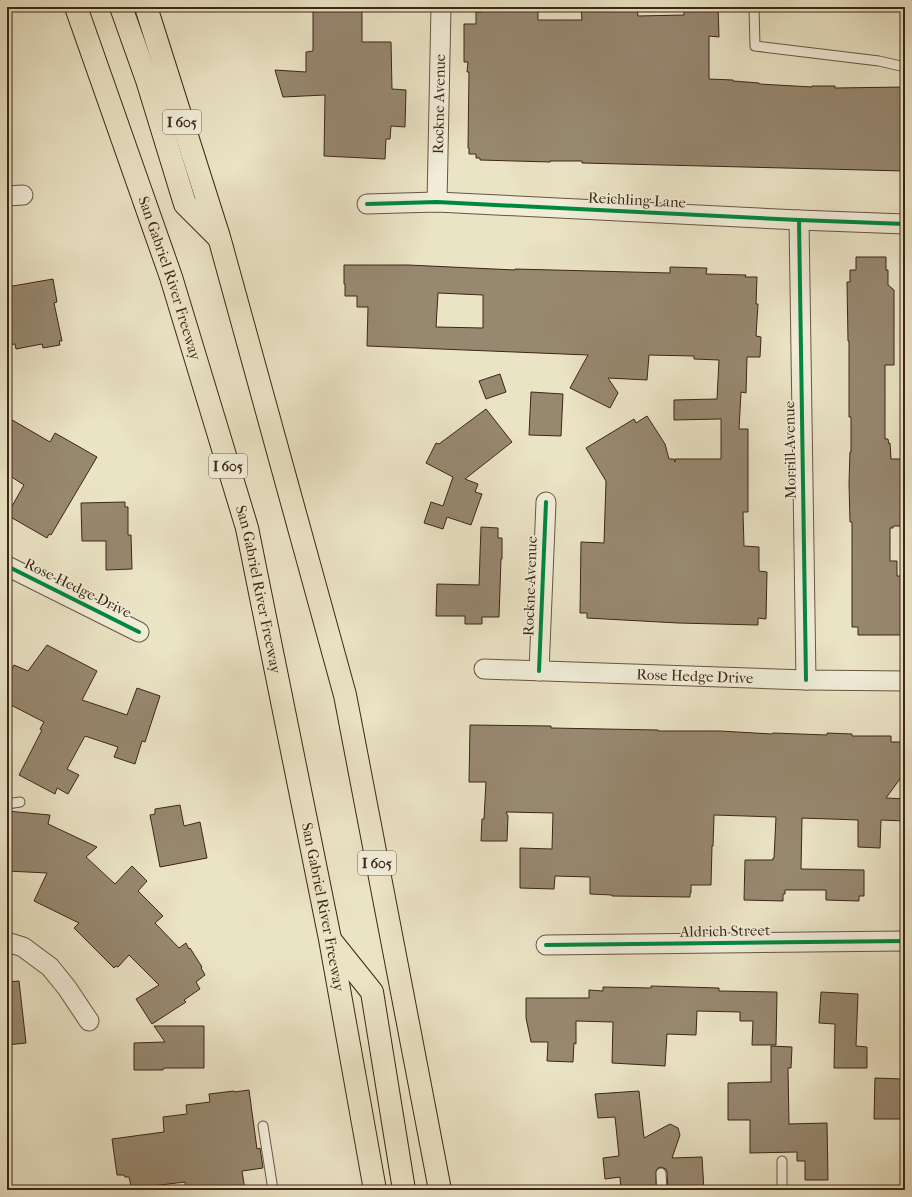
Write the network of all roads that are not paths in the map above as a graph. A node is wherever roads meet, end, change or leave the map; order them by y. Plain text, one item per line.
1 (76, 7) edge
2 (121, 7) edge
3 (146, 7) edge
4 (441, 7) edge
5 (754, 7) edge
6 (905, 67) edge
7 (437, 202) junction
8 (367, 204) dead end
9 (798, 220) junction
10 (905, 224) edge
11 (219, 237) junction
12 (546, 502) dead end
13 (7, 566) edge
14 (139, 632) dead end
15 (484, 669) dead end
16 (539, 671) junction
17 (806, 680) junction
18 (905, 682) edge
19 (20, 802) dead end
20 (7, 804) edge
21 (330, 939) junction
22 (905, 941) edge
23 (7, 942) edge
24 (546, 945) dead end
25 (89, 1022) dead end
26 (263, 1126) dead end
27 (782, 1161) dead end
28 (661, 1174) dead end
29 (273, 1190) edge
30 (375, 1190) edge
31 (404, 1190) edge
32 (440, 1190) edge
33 (662, 1190) edge
34 (782, 1190) edge

1 - 21 highway, San Gabriel River Freeway / I 605
2 - 11 highway
3 - 11 highway, I 605
4 - 7 street, Rockne Avenue
5 - 6 lane
7 - 8 street, Reichling Lane
7 - 9 street, Reichling Lane
9 - 10 street, Reichling Lane
9 - 17 street, Morrill Avenue
11 - 32 highway, I 605
12 - 16 street, Rockne Avenue
13 - 14 street, Rose Hedge Drive
15 - 16 street, Rose Hedge Drive
16 - 17 street, Rose Hedge Drive
17 - 18 street, Rose Hedge Drive
19 - 20 lane
21 - 30 highway, San Gabriel River Freeway / I 605
21 - 31 highway
22 - 24 street, Aldrich Street
23 - 25 street
26 - 29 lane
27 - 34 lane
28 - 33 lane

